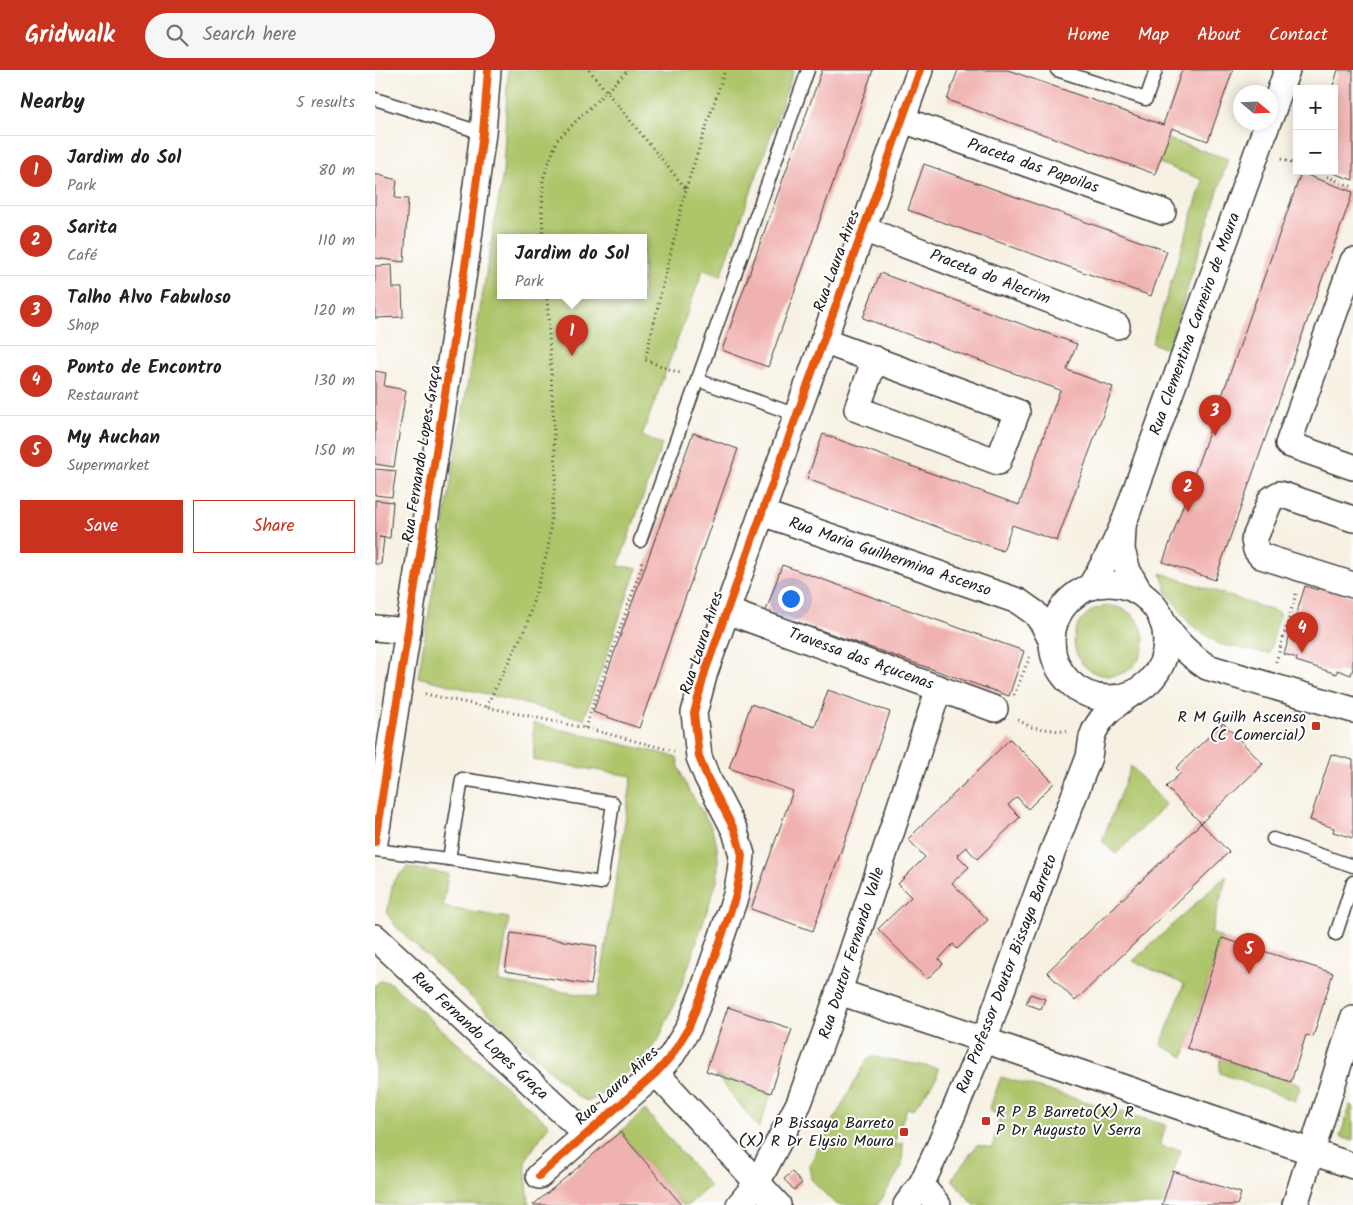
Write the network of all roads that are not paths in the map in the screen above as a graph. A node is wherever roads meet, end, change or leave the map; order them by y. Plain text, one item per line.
1 (808, 70) edge
2 (920, 70) edge
3 (1057, 70) edge
4 (1156, 70) edge
5 (1287, 70) edge
6 (485, 71) edge
7 (1278, 96) edge
8 (375, 99) edge
9 (903, 120) junction
10 (1265, 130) edge
11 (483, 133) junction
12 (1163, 212) dead end
13 (863, 229) junction
14 (1353, 261) edge
15 (1117, 326) dead end
16 (823, 341) junction
17 (875, 359) junction
18 (697, 380) junction
19 (797, 415) junction
20 (1353, 467) edge
21 (762, 513) junction
22 (1353, 519) edge
23 (1123, 525) junction
24 (640, 541) dead end
25 (1353, 584) edge
26 (1082, 591) junction
27 (1140, 593) junction
28 (1018, 601) junction
29 (727, 611) junction
30 (1162, 621) junction
31 (375, 628) edge
32 (408, 632) junction
33 (1048, 633) junction
34 (1207, 667) junction
35 (1065, 678) junction
36 (939, 688) junction
37 (1138, 689) junction
38 (1353, 710) edge
39 (1001, 711) road end
40 (1093, 736) junction
41 (1273, 839) dead end
42 (375, 842) edge
43 (375, 850) edge
44 (449, 859) junction
45 (1353, 866) edge
46 (1353, 882) edge
47 (1336, 934) dead end
48 (375, 937) edge
49 (839, 992) junction
50 (1353, 1019) edge
51 (984, 1040) junction
52 (656, 1073) junction
53 (586, 1134) junction
54 (1311, 1152) junction
55 (1353, 1166) edge
56 (539, 1176) dead end
57 (757, 1183) junction
58 (921, 1185) junction
59 (739, 1205) edge
60 (778, 1205) edge
61 (906, 1205) edge
62 (939, 1205) edge
63 (1295, 1205) edge

1 - 18 lane
2 - 9 street, Rua Laura Aires
3 - 4 lane
5 - 7 street
6 - 11 street, Rua Fernando Lopes Graça
8 - 11 lane
9 - 12 street, Praceta das Papoilas
9 - 13 street, Rua Laura Aires
10 - 23 street, Rua Clementina Carneiro de Moura
11 - 32 street, Rua Fernando Lopes Graça
13 - 15 street, Praceta do Alecrim
13 - 16 street, Rua Laura Aires
14 - 20 street
16 - 17 street
16 - 19 street, Rua Laura Aires
17 - 17 street
18 - 19 lane
18 - 24 lane
19 - 21 street, Rua Laura Aires
21 - 28 street, Rua Maria Guilhermina Ascenso
21 - 29 street, Rua Laura Aires
22 - 25 street
23 - 26 street, Rua Clementina Carneiro de Moura
23 - 27 street, Rua Clementina Carneiro de Moura
26 - 27 street, Rua Clementina Carneiro de Moura
26 - 28 street, Rua Maria Guilhermina Ascenso
26 - 33 street, Rua Clementina Carneiro de Moura
27 - 30 street, Rua Clementina Carneiro de Moura
28 - 33 street, Rua Maria Guilhermina Ascenso
29 - 36 street, Travessa das Açucenas
29 - 52 street, Rua Laura Aires
30 - 34 street
30 - 37 street, Rua Clementina Carneiro de Moura
31 - 32 street
32 - 42 street, Rua Fernando Lopes Graça
33 - 35 street, Rua Clementina Carneiro de Moura
34 - 37 street
34 - 38 street
35 - 37 street, Rua Clementina Carneiro de Moura
35 - 40 street, Rua Professor Doutor Bissaya Barreto
36 - 39 street, Travessa das Açucenas
36 - 49 street, Rua Doutor Fernando Valle
37 - 40 street, Rua Professor Doutor Bissaya Barreto
40 - 51 street, Rua Professor Doutor Bissaya Barreto
41 - 45 lane
43 - 44 lane
44 - 44 lane
46 - 47 lane
48 - 53 street, Rua Fernando Lopes Graça
49 - 51 street
49 - 57 street, Rua Doutor Fernando Valle
50 - 54 street
51 - 54 street
51 - 58 street, Rua Professor Doutor Bissaya Barreto
52 - 53 street, Rua Laura Aires
52 - 57 street
53 - 56 street, Rua Laura Aires
54 - 55 street
54 - 63 street
57 - 59 street, Rua Doutor Fernando Valle
57 - 60 street
58 - 61 street, Rua Professor Doutor Bissaya Barreto
58 - 62 street

